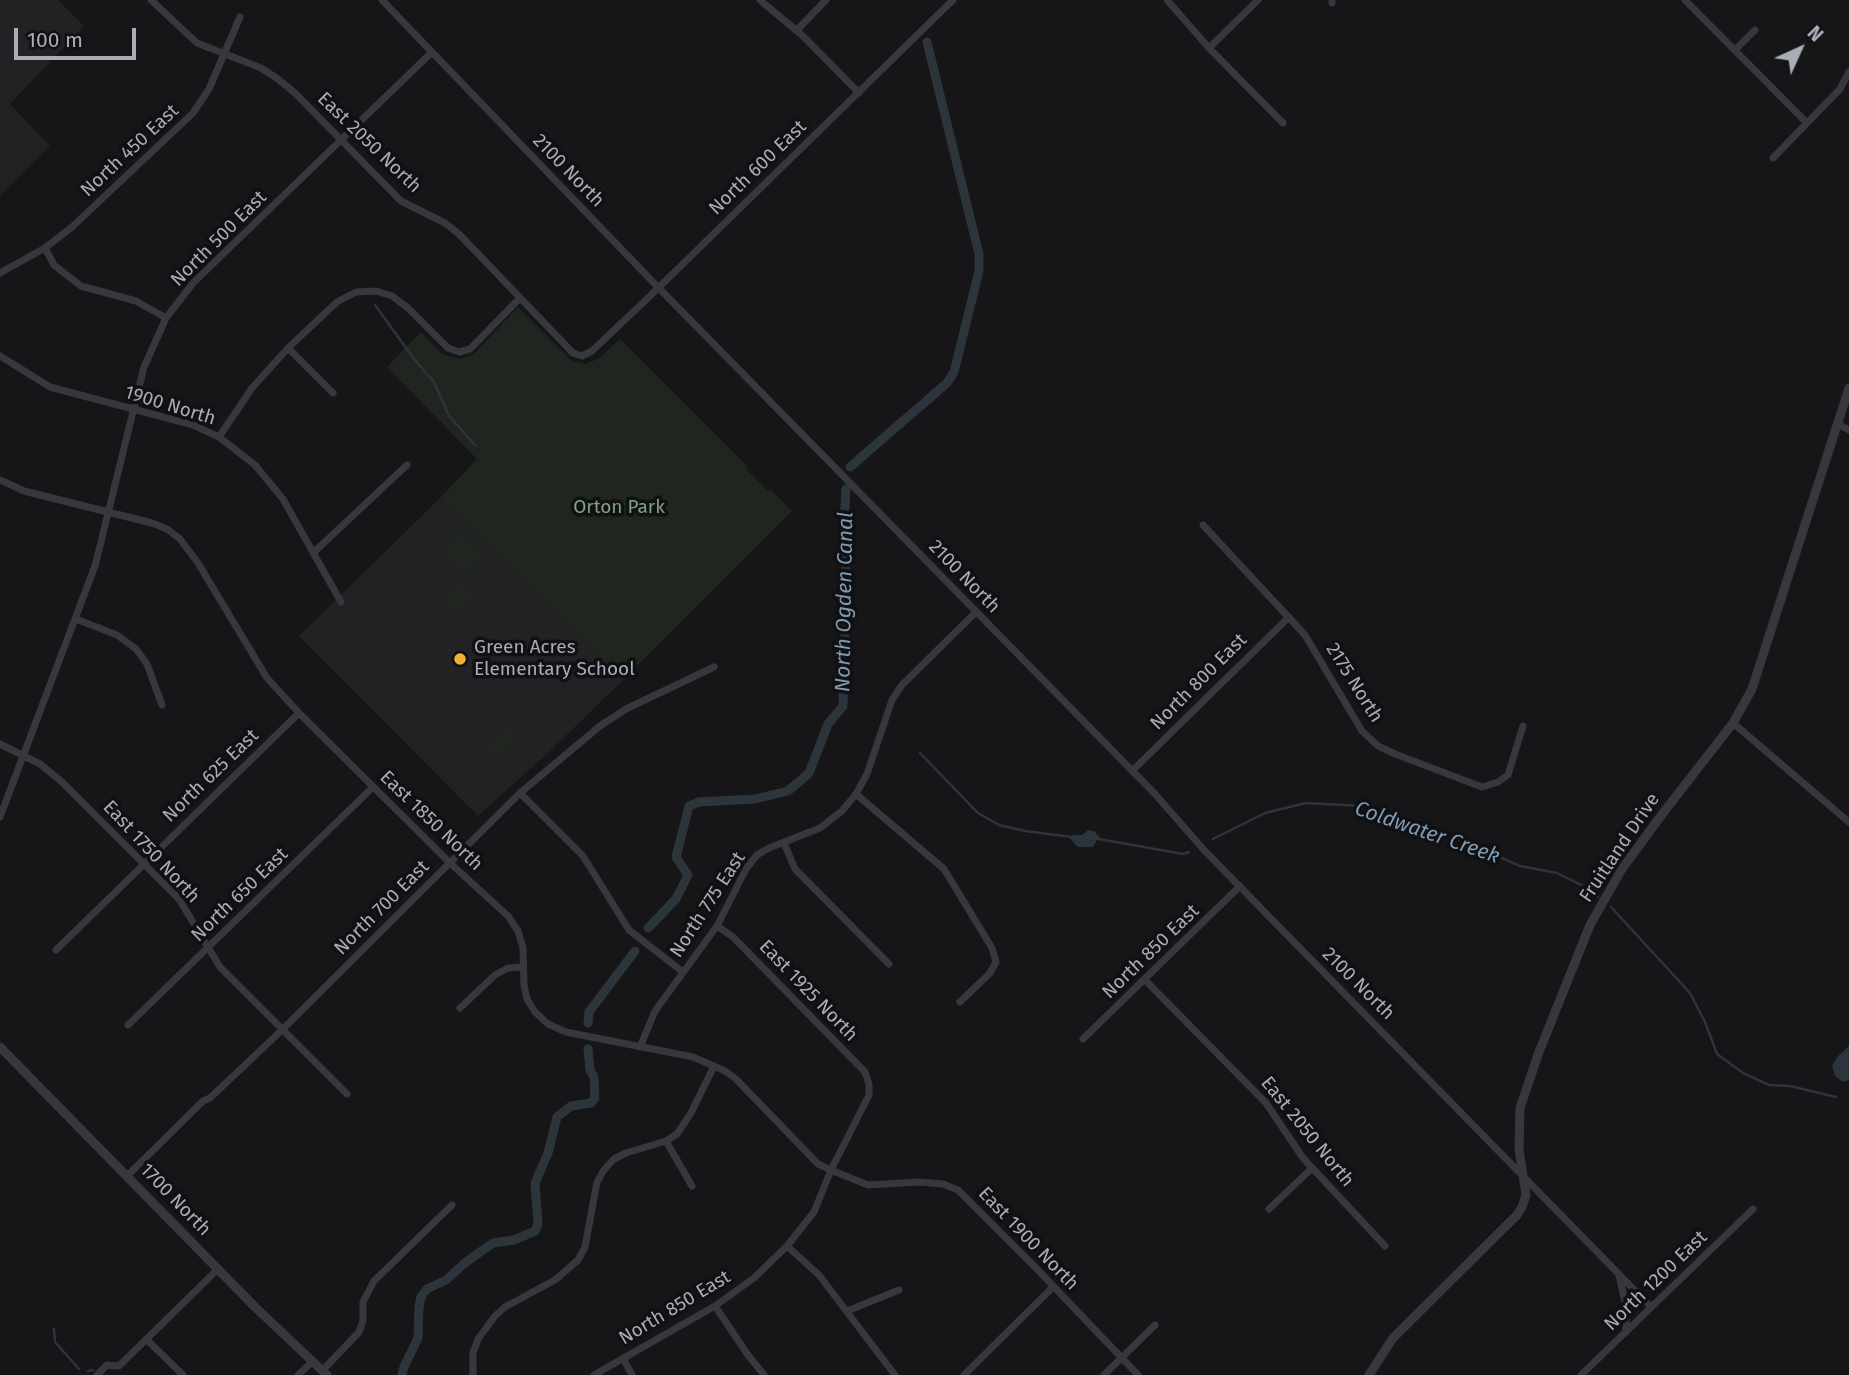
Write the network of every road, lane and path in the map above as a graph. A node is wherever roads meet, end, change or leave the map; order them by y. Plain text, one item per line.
1 (151, 0) edge
2 (382, 0) edge
3 (760, 0) edge
4 (826, 0) edge
5 (953, 0) edge
6 (1167, 0) edge
7 (1258, 0) edge
8 (1685, 0) edge
9 (240, 17) dead end
10 (797, 30) junction
11 (1755, 30) dead end
12 (1209, 48) junction
13 (1734, 50) junction
14 (224, 52) junction
15 (432, 52) junction
16 (1849, 72) edge
17 (859, 93) junction
18 (1807, 122) junction
19 (1283, 123) dead end
20 (341, 141) junction
21 (1773, 158) dead end
22 (45, 248) junction
23 (0, 273) edge
24 (658, 287) junction
25 (520, 298) junction
26 (166, 318) junction
27 (288, 348) junction
28 (0, 356) edge
29 (582, 356) joint
30 (1849, 388) edge
31 (333, 393) dead end
32 (134, 410) junction
33 (1838, 424) junction
34 (1849, 430) edge
35 (219, 437) junction
36 (407, 465) dead end
37 (0, 480) edge
38 (107, 512) junction
39 (1203, 524) dead end
40 (313, 553) junction
41 (341, 601) dead end
42 (976, 612) junction
43 (1289, 617) junction
44 (76, 619) junction
45 (714, 667) dead end
46 (162, 705) dead end
47 (299, 713) junction
48 (1733, 723) junction
49 (1523, 726) dead end
50 (0, 744) edge
51 (24, 757) junction
52 (1132, 771) junction
53 (373, 787) junction
54 (520, 793) junction
55 (856, 794) junction
56 (0, 817) edge
57 (1849, 822) edge
58 (784, 843) junction
59 (450, 863) junction
60 (144, 864) junction
61 (1240, 886) junction
62 (718, 926) junction
63 (208, 948) junction
64 (56, 950) dead end
65 (889, 964) dead end
66 (523, 967) junction
67 (683, 972) junction
68 (1145, 980) junction
69 (960, 1002) dead end
70 (460, 1008) dead end
71 (128, 1025) dead end
72 (282, 1030) junction
73 (1083, 1039) dead end
74 (0, 1047) edge
75 (640, 1047) junction
76 (714, 1066) junction
77 (869, 1084) joint
78 (347, 1094) dead end
79 (667, 1141) junction
80 (1312, 1168) junction
81 (831, 1170) junction
82 (127, 1176) junction
83 (1523, 1176) junction
84 (692, 1186) dead end
85 (452, 1205) dead end
86 (1269, 1209) dead end
87 (1753, 1209) dead end
88 (787, 1246) junction
89 (1385, 1246) dead end
90 (218, 1269) junction
91 (1618, 1274) junction
92 (1053, 1287) junction
93 (899, 1290) dead end
94 (715, 1306) junction
95 (1651, 1307) junction
96 (847, 1311) junction
97 (1155, 1325) dead end
98 (1626, 1332) junction
99 (146, 1339) junction
100 (623, 1358) junction
101 (1121, 1359) junction
102 (313, 1361) junction
103 (325, 1373) edge
104 (97, 1375) edge
105 (183, 1375) edge
106 (299, 1375) edge
107 (472, 1375) edge
108 (594, 1375) edge
109 (632, 1375) edge
110 (764, 1375) edge
111 (895, 1375) edge
112 (964, 1375) edge
113 (1104, 1375) edge
114 (1138, 1375) edge
115 (1368, 1375) edge
116 (1581, 1375) edge

1 - 14 street, East 2050 North
2 - 15 street, 2100 North
3 - 10 street
4 - 10 street
5 - 17 street, North 600 East
6 - 12 street
7 - 12 street
8 - 13 street
9 - 14 street, North 450 East
10 - 17 street
11 - 13 street
12 - 19 street
13 - 18 street
14 - 20 street, East 2050 North
14 - 22 street, North 450 East
15 - 20 street, North 500 East
15 - 24 street, 2100 North
16 - 18 street
17 - 24 street, North 600 East
18 - 21 street
20 - 25 street, East 2050 North
20 - 26 street, North 500 East
22 - 23 street, North 450 East
22 - 26 street
24 - 29 street, North 600 East
24 - 42 street, 2100 North
25 - 27 street
25 - 29 street, East 2050 North
26 - 32 street, North 500 East
27 - 31 street
27 - 35 street
28 - 32 street, 1900 North
30 - 33 street, Fruitland Drive
32 - 35 street, 1900 North
32 - 38 street, North 500 East
33 - 34 street
33 - 48 street, Fruitland Drive
35 - 40 street, 1900 North
36 - 40 street
37 - 38 street, East 1850 North
38 - 44 street, North 500 East
38 - 47 street, East 1850 North
39 - 43 street, 2175 North
40 - 41 street, 1900 North
42 - 52 street, 2100 North
42 - 55 street, North 775 East
43 - 49 street, 2175 North
43 - 52 street, North 800 East
44 - 46 street
44 - 51 street
45 - 54 street, North 700 East
47 - 53 street, East 1850 North
47 - 60 street, North 625 East
48 - 57 street
48 - 83 street, Fruitland Drive
50 - 51 street, East 1750 North
51 - 56 street
51 - 60 street, East 1750 North
52 - 61 street, 2100 North
53 - 59 street, East 1850 North
53 - 63 street, North 650 East
54 - 59 street, North 700 East
54 - 67 street
55 - 58 street, North 775 East
55 - 69 street
58 - 62 street, North 775 East
58 - 65 street
59 - 66 street, East 1850 North
59 - 72 street, North 700 East
60 - 63 street, East 1750 North
60 - 64 street, North 625 East
61 - 68 street, North 850 East
61 - 83 street, 2100 North
62 - 67 street, North 775 East
62 - 77 street, East 1925 North
63 - 71 street, North 650 East
63 - 72 street, East 1750 North
66 - 70 street
66 - 75 street, East 1850 North
67 - 75 street, North 775 East
68 - 73 street, North 850 East
68 - 80 street, East 2050 North
72 - 78 street, East 1750 North
72 - 82 street, North 700 East
74 - 82 street, 1700 North
75 - 76 street, East 1850 North
76 - 79 street
76 - 81 street, East 1850 North
77 - 81 street, North 850 East
79 - 84 street
79 - 107 street
80 - 86 street
80 - 89 street, East 2050 North
81 - 88 street, North 850 East
81 - 92 street, East 1900 North
82 - 90 street, 1700 North
83 - 91 street, 2100 North
83 - 115 street, Fruitland Drive
85 - 103 street
87 - 95 street, North 1200 East
88 - 94 street, North 850 East
88 - 96 street
90 - 99 street
90 - 102 street, 1700 North
91 - 95 street, 2100 North
91 - 98 street
92 - 101 street, East 1900 North
92 - 112 street
93 - 96 street
94 - 100 street, North 850 East
94 - 110 street
95 - 98 street, North 1200 East
96 - 111 street
97 - 101 street
98 - 116 street, North 1200 East
99 - 104 street
99 - 105 street
100 - 108 street, North 850 East
100 - 109 street
101 - 113 street
101 - 114 street, East 1900 North
102 - 103 street, 1700 North
102 - 106 street

